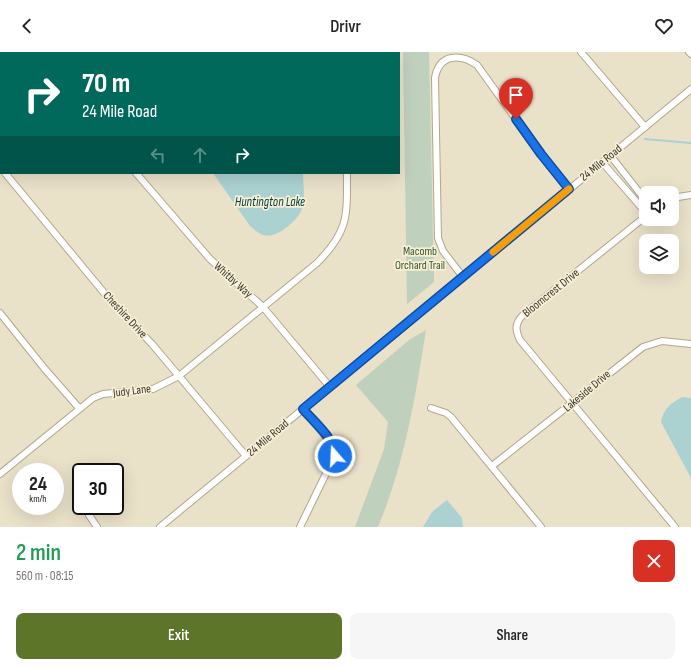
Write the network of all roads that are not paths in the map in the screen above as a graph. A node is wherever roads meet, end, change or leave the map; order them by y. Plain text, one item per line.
1 (581, 52) edge
2 (691, 89) edge
3 (645, 127) junction
4 (610, 156) junction
5 (602, 162) junction
6 (5, 174) edge
7 (137, 174) edge
8 (347, 174) edge
9 (569, 189) junction
10 (639, 192) edge
11 (691, 195) edge
12 (679, 197) edge
13 (639, 205) edge
14 (639, 222) edge
15 (463, 277) junction
16 (263, 307) junction
17 (0, 313) edge
18 (691, 344) edge
19 (179, 376) junction
20 (330, 387) junction
21 (573, 403) junction
22 (79, 408) junction
23 (431, 408) dead end
24 (303, 409) junction
25 (246, 456) junction
26 (492, 466) junction
27 (0, 473) edge
28 (89, 515) dead end
29 (539, 524) edge
30 (97, 527) edge
31 (160, 527) edge
32 (300, 527) edge
33 (531, 527) edge
34 (675, 527) edge

1 - 3 street
2 - 3 street, 24 Mile Road
3 - 4 street, 24 Mile Road
4 - 5 street, 24 Mile Road
4 - 10 street
5 - 9 street, 24 Mile Road
5 - 13 street
6 - 19 street, Cheshire Drive
7 - 16 street, Whitby Way
8 - 16 street, Judy Lane
9 - 15 street, 24 Mile Road
9 - 15 street
11 - 12 street
14 - 21 street, Bloomcrest Drive
15 - 20 street, 24 Mile Road
16 - 19 street, Judy Lane
16 - 20 street, Whitby Way
17 - 22 street
18 - 21 street, Lakeside Drive
19 - 22 street, Judy Lane
19 - 25 street, Cheshire Drive
20 - 24 street, 24 Mile Road
21 - 26 street, Lakeside Drive
21 - 34 street, Bloomcrest Drive
22 - 27 street, Judy Lane
23 - 26 street
24 - 25 street, 24 Mile Road
24 - 32 street
25 - 31 street, 24 Mile Road
26 - 29 street
28 - 30 street
29 - 33 street

